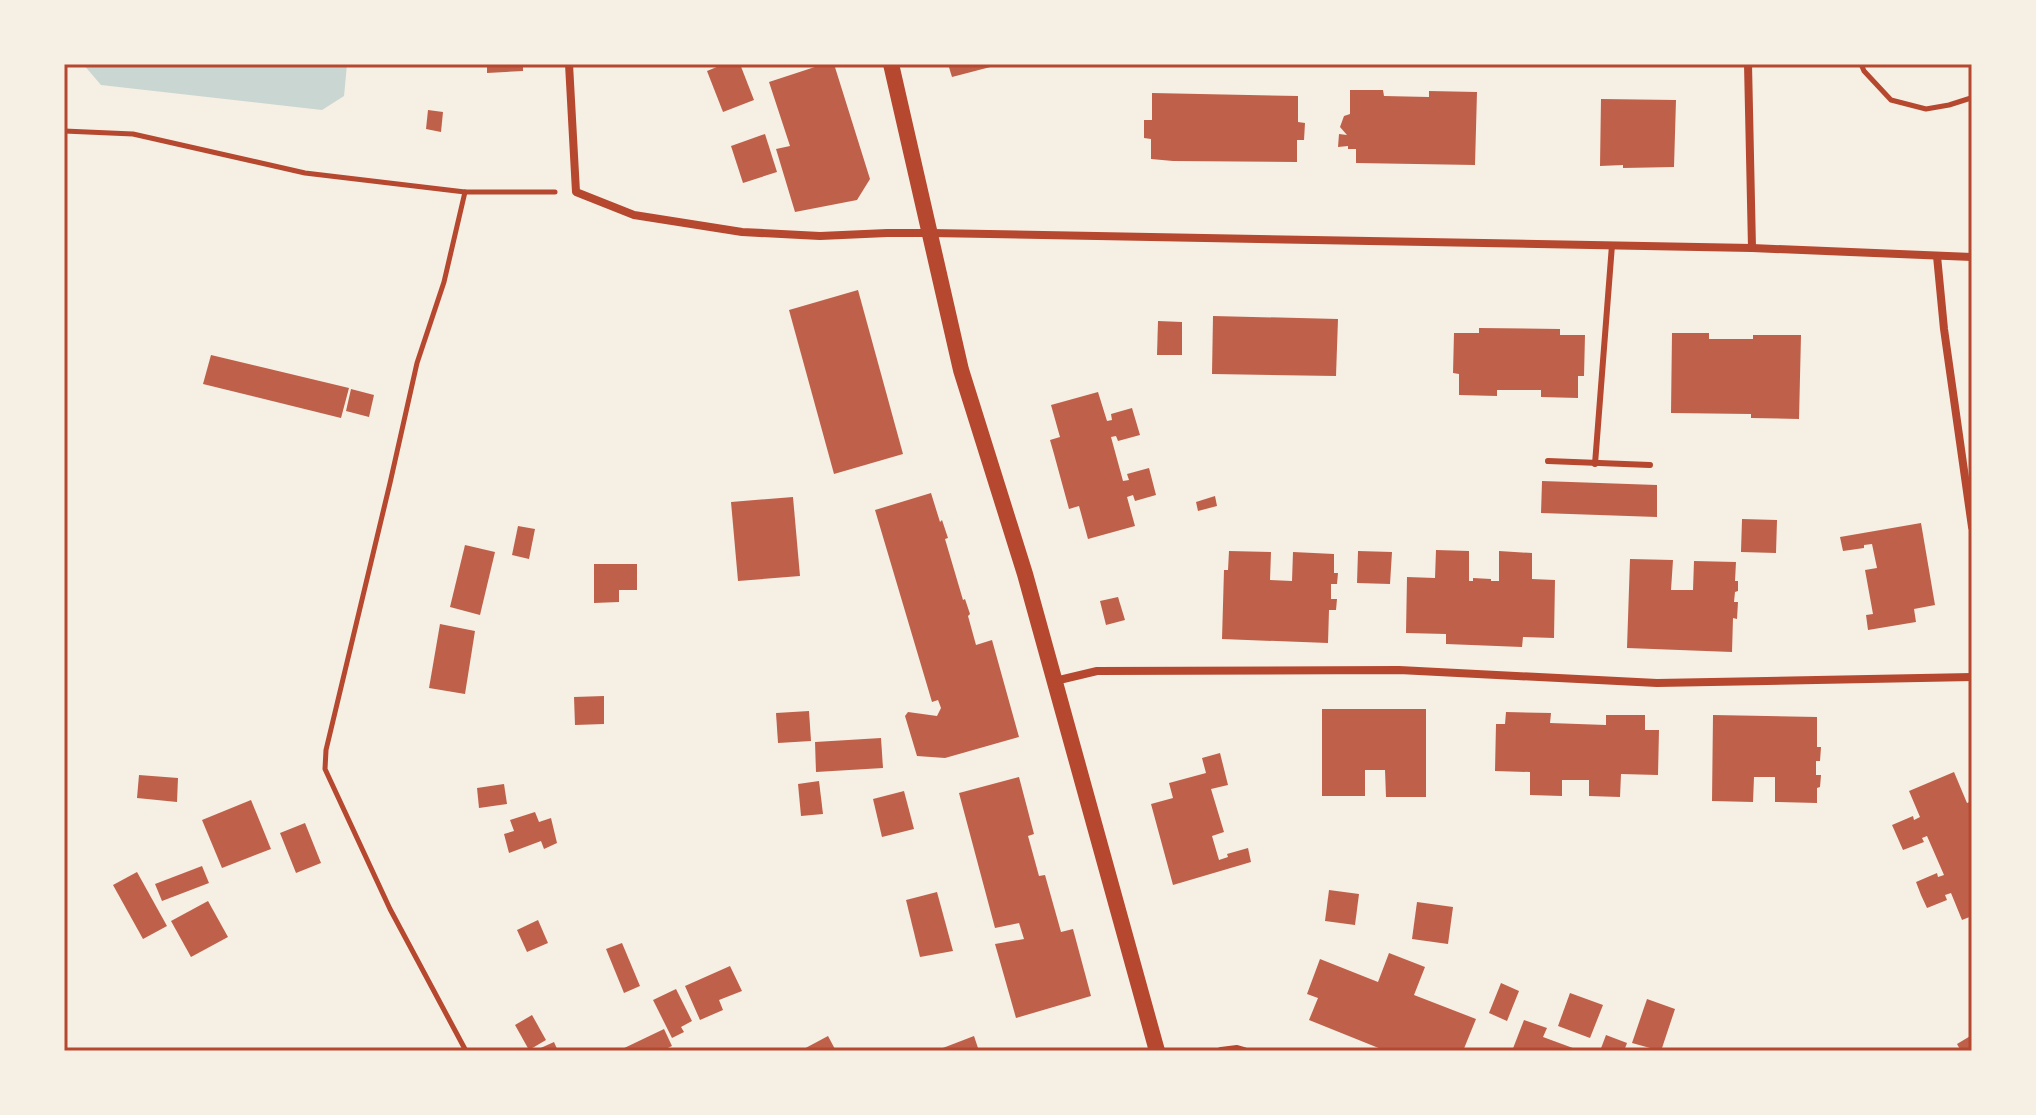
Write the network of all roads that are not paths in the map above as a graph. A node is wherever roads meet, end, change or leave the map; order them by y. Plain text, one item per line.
1 (569, 64) edge
2 (891, 64) edge
3 (1748, 64) edge
4 (931, 233) junction
5 (1612, 245) junction
6 (1752, 248) junction
7 (1937, 256) junction
8 (1972, 257) edge
9 (1548, 461) dead end
10 (1595, 464) junction
11 (1650, 465) dead end
12 (1972, 527) edge
13 (1972, 677) edge
14 (1055, 681) junction
15 (1157, 1051) edge
16 (1221, 1051) edge
17 (1244, 1051) edge

1 - 4 street
2 - 4 main road
3 - 6 street
4 - 5 street
4 - 14 main road
5 - 6 street
5 - 10 lane
6 - 7 street
7 - 8 street
7 - 12 street
9 - 10 lane
10 - 11 lane
13 - 14 street
14 - 15 main road
16 - 17 street

